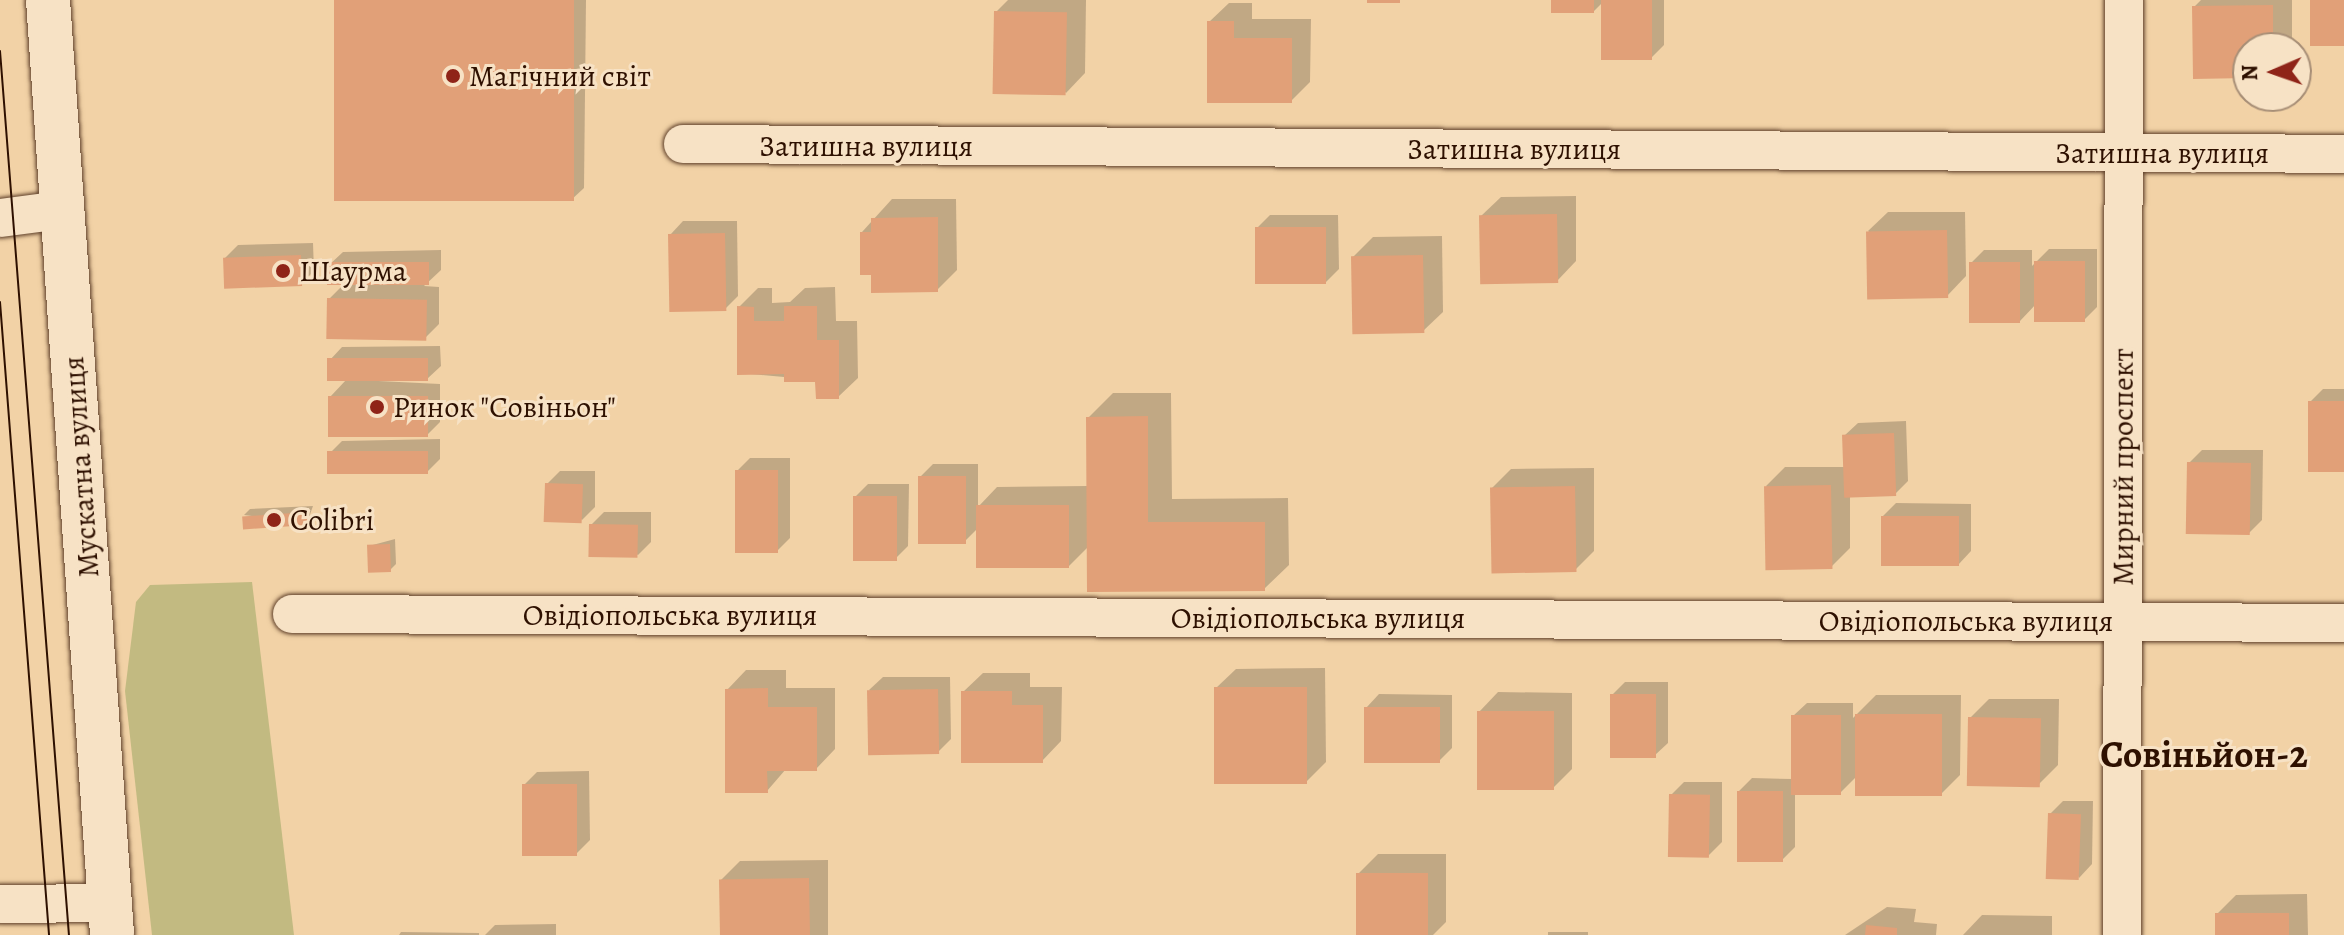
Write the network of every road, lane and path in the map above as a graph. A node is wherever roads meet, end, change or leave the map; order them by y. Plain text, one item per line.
1 (48, 0) edge
2 (2124, 0) edge
3 (683, 144) dead end
4 (2122, 153) junction
5 (2344, 154) edge
6 (62, 210) junction
7 (0, 218) edge
8 (292, 614) dead end
9 (2124, 622) junction
10 (2344, 623) edge
11 (0, 904) edge
12 (110, 919) edge
13 (2122, 935) edge

1 - 6 street, Мускатна вулиця
2 - 4 street, Мирний проспект
3 - 4 street, Затишна вулиця
4 - 5 street, Затишна вулиця
4 - 9 street, Мирний проспект
6 - 7 street
6 - 12 street, Мускатна вулиця
8 - 9 street, Овідіопольська вулиця
9 - 10 street, Овідіопольська вулиця
9 - 13 street, Мирний проспект
11 - 12 street

